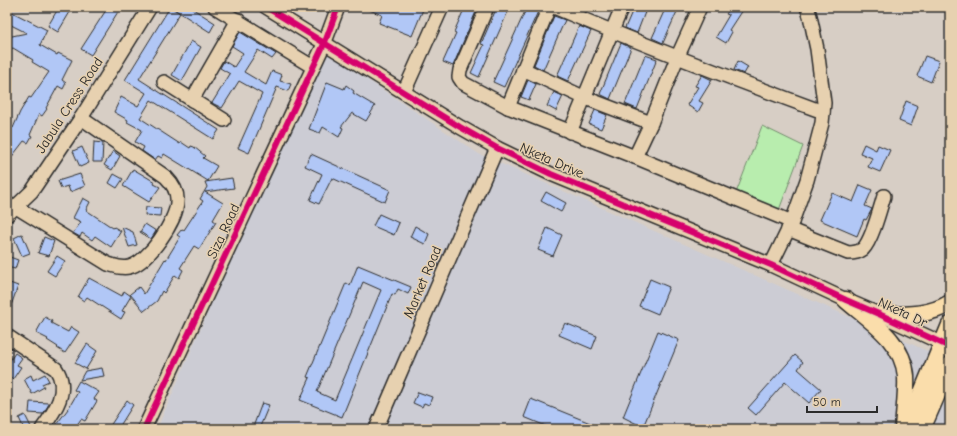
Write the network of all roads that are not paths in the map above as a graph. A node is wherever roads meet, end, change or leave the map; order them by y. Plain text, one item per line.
1 (150, 7) edge
2 (215, 7) edge
3 (266, 7) edge
4 (338, 7) edge
5 (442, 7) edge
6 (486, 7) edge
7 (549, 7) edge
8 (554, 7) edge
9 (622, 7) edge
10 (700, 7) edge
11 (807, 7) edge
12 (238, 20) junction
13 (612, 32) junction
14 (325, 42) junction
15 (677, 58) junction
16 (313, 67) junction
17 (523, 69) junction
18 (164, 82) dead end
19 (404, 92) junction
20 (584, 97) junction
21 (192, 100) junction
22 (508, 107) junction
23 (823, 112) junction
24 (80, 118) junction
25 (224, 120) dead end
26 (652, 123) junction
27 (570, 132) junction
28 (497, 148) junction
29 (635, 157) junction
30 (884, 196) dead end
31 (12, 211) edge
32 (790, 226) junction
33 (771, 265) junction
34 (846, 300) junction
35 (950, 303) edge
36 (882, 315) junction
37 (950, 325) edge
38 (7, 336) edge
39 (946, 346) edge
40 (950, 366) edge
41 (42, 429) edge
42 (144, 429) edge
43 (376, 429) edge
44 (903, 429) edge
45 (906, 429) edge
46 (922, 429) edge

1 - 24 street, Jabula Cress Road
2 - 12 street
3 - 14 street, Nketa Drive
4 - 14 street, Siza Road
5 - 19 street
6 - 22 street
7 - 17 street
8 - 13 street
9 - 13 street
10 - 15 street
11 - 23 street
12 - 16 street
12 - 21 street
13 - 15 street
13 - 20 street
14 - 16 street, Siza Road
14 - 19 street, Nketa Drive
15 - 23 street
15 - 26 street
16 - 42 street, Siza Road
17 - 20 street
17 - 22 street
18 - 21 street
19 - 28 street, Nketa Drive
20 - 26 street
20 - 27 street
21 - 25 street
22 - 27 street
23 - 32 street
24 - 31 street, Jabula Cress Road
24 - 31 street
26 - 29 street
27 - 29 street
28 - 33 street, Nketa Drive
28 - 43 street, Market Road
29 - 32 street
30 - 32 street
32 - 33 street
33 - 34 street, Nketa Drive
34 - 36 street, Nketa Dr
34 - 44 main road
35 - 36 main road
36 - 39 street, Nketa Dr
37 - 39 main road
38 - 41 street
39 - 45 main road
40 - 46 main road

